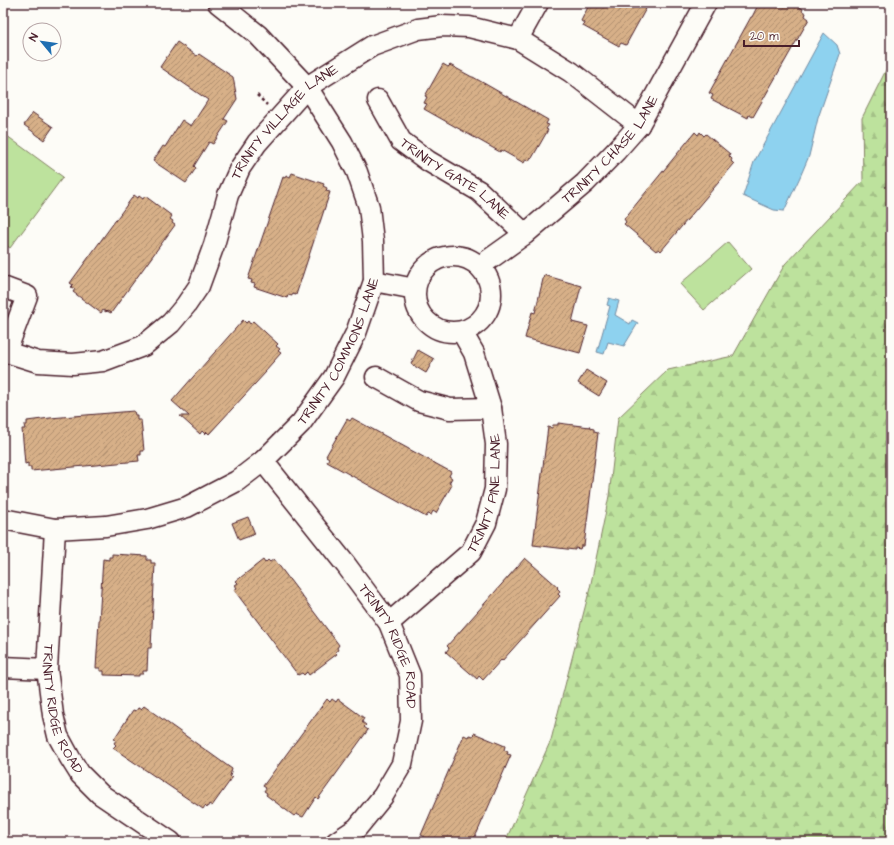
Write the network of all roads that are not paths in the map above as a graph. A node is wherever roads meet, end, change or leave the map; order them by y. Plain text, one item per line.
1 (218, 3) edge
2 (538, 3) edge
3 (706, 3) edge
4 (518, 39) junction
5 (307, 88) junction
6 (378, 100) dead end
7 (639, 125) junction
8 (525, 234) junction
9 (480, 266) junction
10 (374, 281) junction
11 (3, 287) edge
12 (415, 289) junction
13 (462, 332) junction
14 (5, 352) edge
15 (376, 377) dead end
16 (491, 408) junction
17 (263, 461) junction
18 (3, 519) edge
19 (55, 529) junction
20 (388, 623) junction
21 (3, 668) edge
22 (47, 669) junction
23 (171, 842) edge
24 (336, 842) edge

1 - 5 street, TRINITY COMMONS LANE
2 - 4 street
3 - 7 street, TRINITY CHASE LANE
4 - 5 street, TRINITY VILLAGE LANE
4 - 7 street, TRINITY VILLAGE LANE
5 - 10 street, TRINITY COMMONS LANE
5 - 14 street, TRINITY VILLAGE LANE
6 - 8 street, TRINITY GATE LANE
7 - 8 street, TRINITY CHASE LANE
8 - 9 street, TRINITY CHASE LANE
9 - 12 street
9 - 13 street
10 - 12 street
10 - 17 street, TRINITY COMMONS LANE
11 - 14 street
12 - 13 street
13 - 16 street, TRINITY PINE LANE
15 - 16 street
16 - 20 street, TRINITY PINE LANE
17 - 19 street, TRINITY COMMONS LANE
17 - 20 street, TRINITY RIDGE ROAD
18 - 19 street, TRINITY COMMONS LANE
19 - 22 street, TRINITY RIDGE ROAD
20 - 24 street, TRINITY RIDGE ROAD
21 - 22 street
22 - 23 street, TRINITY RIDGE ROAD

